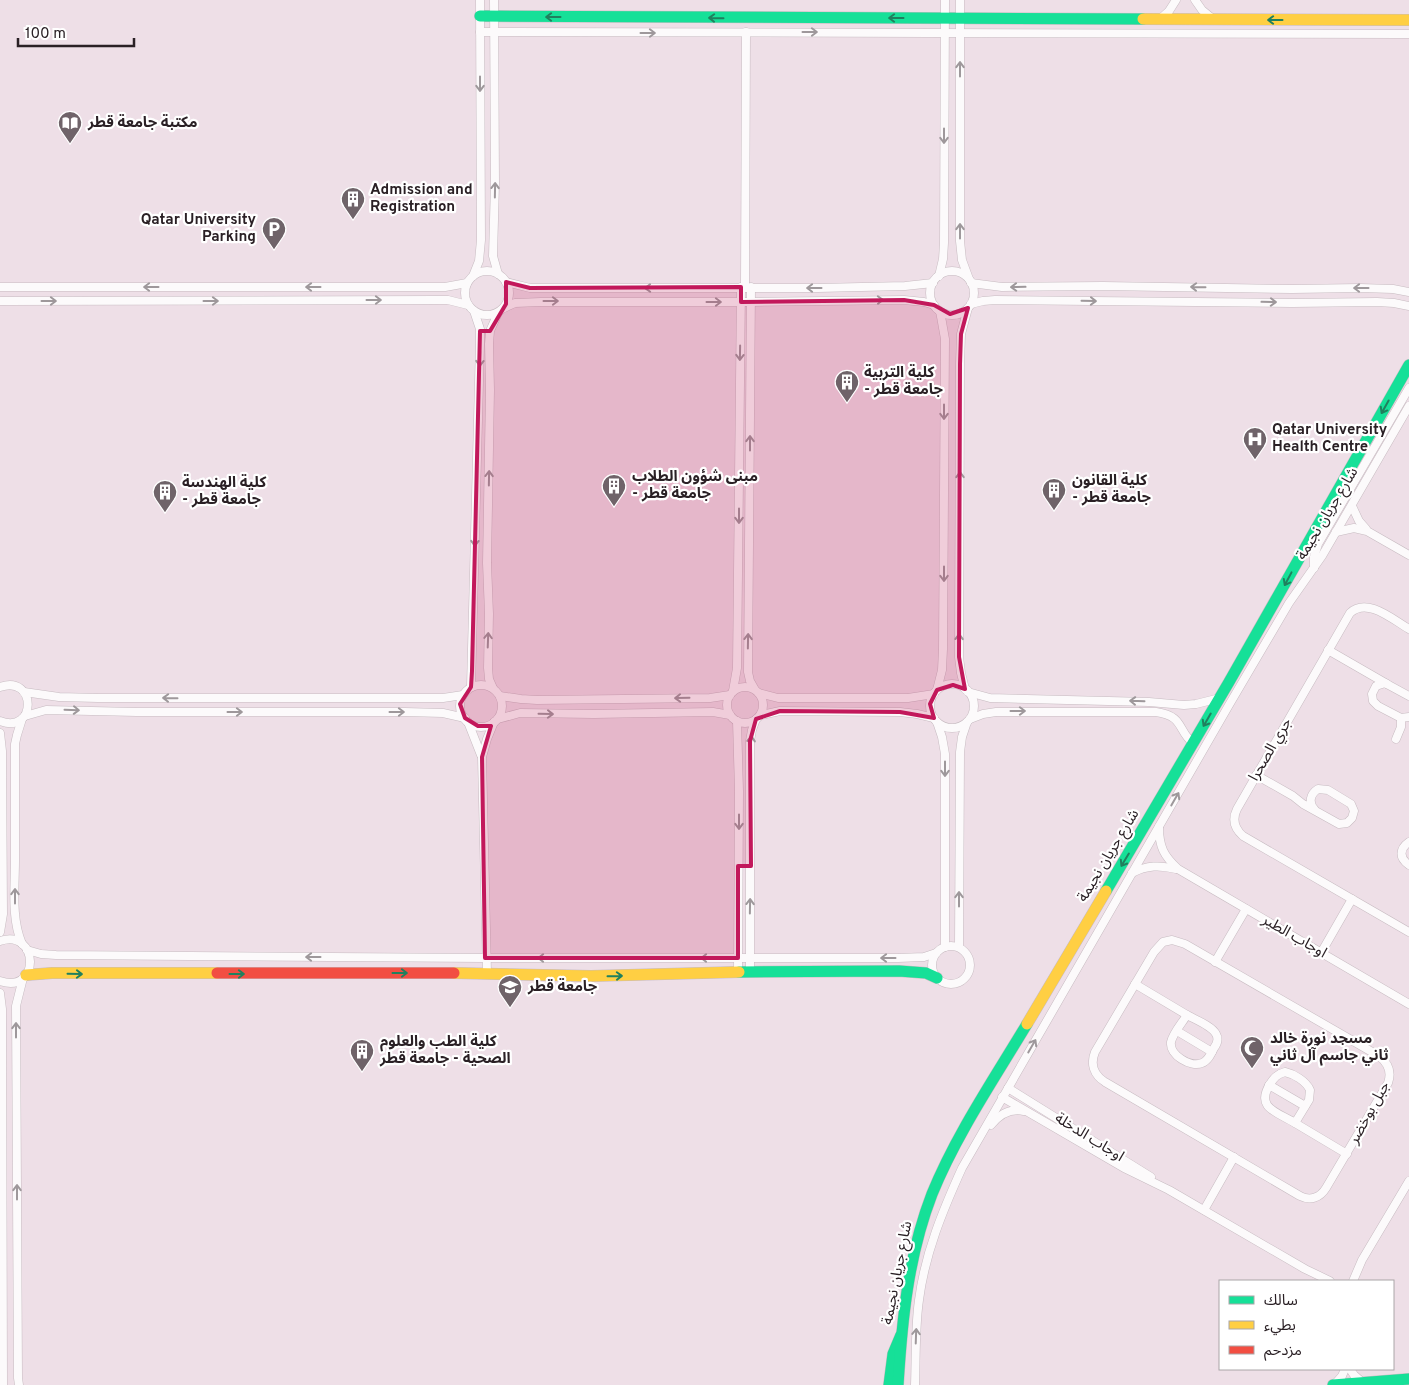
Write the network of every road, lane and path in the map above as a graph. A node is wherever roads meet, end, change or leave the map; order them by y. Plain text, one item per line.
1 (480, 0) edge
2 (494, 0) edge
3 (945, 0) edge
4 (960, 0) edge
5 (1176, 0) edge
6 (1195, 0) edge
7 (480, 16) junction
8 (494, 16) junction
9 (614, 17) junction
10 (740, 18) junction
11 (754, 18) junction
12 (945, 18) junction
13 (960, 18) junction
14 (1116, 19) junction
15 (1160, 19) junction
16 (1213, 20) junction
17 (1324, 20) junction
18 (1409, 20) edge
19 (480, 32) junction
20 (494, 32) junction
21 (743, 32) junction
22 (754, 32) junction
23 (614, 33) junction
24 (944, 33) junction
25 (960, 33) junction
26 (1117, 33) junction
27 (1324, 33) junction
28 (1409, 34) edge
29 (480, 54) junction
30 (494, 54) junction
31 (480, 118) junction
32 (494, 118) junction
33 (481, 238) junction
34 (494, 238) junction
35 (498, 274) junction
36 (473, 276) junction
37 (939, 276) junction
38 (970, 281) junction
39 (506, 282) junction
40 (467, 283) junction
41 (933, 283) junction
42 (1047, 286) junction
43 (746, 287) junction
44 (0, 288) edge
45 (1292, 289) junction
46 (1409, 292) edge
47 (0, 300) edge
48 (1048, 300) junction
49 (741, 302) junction
50 (751, 302) junction
51 (1292, 303) junction
52 (468, 305) junction
53 (934, 305) junction
54 (969, 306) junction
55 (1409, 306) edge
56 (501, 310) junction
57 (940, 311) junction
58 (474, 312) junction
59 (480, 331) junction
60 (490, 331) junction
61 (1409, 365) edge
62 (1409, 388) edge
63 (1409, 406) edge
64 (740, 408) junction
65 (750, 410) junction
66 (739, 487) junction
67 (750, 487) junction
68 (1352, 506) junction
69 (1367, 530) junction
70 (1336, 532) junction
71 (1409, 555) edge
72 (1314, 568) junction
73 (1409, 629) edge
74 (1328, 650) junction
75 (1366, 672) junction
76 (1388, 684) junction
77 (0, 687) edge
78 (471, 687) junction
79 (493, 688) junction
80 (756, 691) junction
81 (967, 691) junction
82 (1372, 691) junction
83 (24, 692) junction
84 (935, 692) junction
85 (731, 693) junction
86 (463, 695) junction
87 (500, 696) junction
88 (1409, 696) edge
89 (336, 698) junction
90 (1220, 698) junction
91 (300, 699) junction
92 (1051, 699) junction
93 (1077, 700) junction
94 (1051, 711) junction
95 (1077, 711) junction
96 (298, 712) junction
97 (336, 712) junction
98 (730, 715) junction
99 (23, 717) junction
100 (759, 717) junction
101 (1405, 718) edge
102 (467, 720) junction
103 (496, 720) junction
104 (935, 720) junction
105 (969, 720) junction
106 (0, 721) edge
107 (737, 721) junction
108 (0, 733) edge
109 (1396, 739) dead end
110 (1194, 744) junction
111 (482, 757) junction
112 (1256, 775) junction
113 (739, 791) junction
114 (750, 791) junction
115 (1313, 793) junction
116 (1292, 796) junction
117 (1315, 810) junction
118 (1159, 826) junction
119 (1409, 842) edge
120 (1409, 865) edge
121 (738, 866) junction
122 (751, 866) junction
123 (1178, 869) junction
124 (1131, 873) junction
125 (1352, 899) junction
126 (1246, 909) junction
127 (0, 932) edge
128 (1409, 932) edge
129 (0, 941) edge
130 (25, 947) junction
131 (945, 947) junction
132 (959, 948) junction
133 (936, 953) junction
134 (1321, 953) junction
135 (338, 957) junction
136 (486, 958) junction
137 (738, 958) junction
138 (750, 958) junction
139 (1215, 962) junction
140 (738, 972) junction
141 (750, 972) junction
142 (335, 973) junction
143 (487, 973) junction
144 (24, 977) junction
145 (937, 978) junction
146 (0, 981) edge
147 (1135, 984) junction
148 (0, 993) edge
149 (1409, 1004) edge
150 (1187, 1014) junction
151 (1177, 1031) junction
152 (1212, 1052) junction
153 (1269, 1085) junction
154 (1008, 1088) junction
155 (1002, 1097) junction
156 (1305, 1106) junction
157 (1028, 1112) junction
158 (1295, 1123) junction
159 (1347, 1154) junction
160 (1234, 1157) junction
161 (962, 1168) junction
162 (1409, 1181) edge
163 (1169, 1190) junction
164 (1204, 1210) junction
165 (2, 1258) junction
166 (17, 1258) junction
167 (1328, 1280) edge
168 (1354, 1280) edge
169 (2, 1288) junction
170 (18, 1288) junction
171 (2, 1334) junction
172 (901, 1335) junction
173 (18, 1336) junction
174 (1345, 1370) edge
175 (1351, 1370) edge
176 (18, 1372) junction
177 (2, 1373) junction
178 (1409, 1380) edge
179 (1365, 1384) edge
180 (3, 1385) edge
181 (19, 1385) edge
182 (889, 1385) edge
183 (898, 1385) edge
184 (915, 1385) edge
185 (1334, 1385) edge

1 - 7 street
2 - 8 street
3 - 12 street
4 - 13 street
5 - 15 street
6 - 16 street
7 - 8 street
7 - 19 street
9 -> 8 street
8 - 20 street
10 -> 9 street
9 - 23 street
10 - 11 street
10 - 21 street
12 -> 11 street
11 - 22 street
12 - 13 street
12 - 24 street
13 - 14 street
13 - 25 street
14 - 15 street
14 - 26 street
15 - 16 street
17 -> 16 street
17 - 18 street
17 - 27 street
19 - 20 street
19 - 29 street
20 - 23 street
20 - 30 street
21 - 22 street
23 -> 21 street
21 - 43 street
22 -> 24 street
24 - 25 street
24 -> 37 street
25 - 26 street
38 -> 25 street
26 - 27 street
27 - 28 street
29 - 30 street
29 -> 31 street
30 - 32 street
31 - 32 street
31 - 33 street
34 -> 32 street
33 - 34 street
33 - 36 street
34 - 35 street
35 - 36 street
35 - 39 street
36 - 40 street
37 - 38 street
37 - 41 street
42 -> 38 street
38 - 54 street
43 -> 39 street
39 - 56 street
40 -> 44 street
40 - 52 street
41 -> 43 street
41 - 53 street
45 -> 42 street
42 - 48 street
43 - 49 street
43 - 50 street
46 -> 45 street
45 - 51 street
47 -> 52 street
48 -> 51 street
48 - 54 street
49 - 50 street
56 -> 49 street
49 -> 64 street
50 -> 53 street
50 - 65 street
51 - 55 street
52 - 58 street
53 - 57 street
54 - 57 street
81 -> 54 street
56 - 58 street
56 - 60 street
57 -> 84 street
58 - 59 street
59 - 60 street
59 -> 78 street
79 -> 60 street
61 -> 90 street, شارع جريان نجيمة
62 - 72 street
63 - 68 street, شارع جريان نجيمة
64 - 65 street
64 - 66 street
67 -> 65 street
66 - 67 street
66 -> 85 street
80 -> 67 street
68 - 69 street
68 - 70 street, شارع جريان نجيمة
69 - 70 street
69 - 71 street
70 - 72 street, شارع جريان نجيمة
118 -> 72 street, شارع جريان نجيمة
73 - 74 street, جري الصحرا
74 - 75 street
74 - 112 street, جري الصحرا
75 - 76 street
75 - 82 street
76 - 82 street
76 - 88 street
77 - 83 street
78 - 79 street
78 - 86 street
79 - 87 street
80 - 84 street
80 - 85 street
80 - 100 street
81 - 84 street
81 - 92 street
81 - 105 street
82 - 101 street
91 -> 83 street
83 - 99 street
84 - 104 street
85 -> 87 street
85 - 98 street
86 - 89 street
86 - 102 street
87 - 103 street
89 - 91 street
89 - 97 street
90 -> 93 street
90 -> 110 street, شارع جريان نجيمة
91 - 96 street
92 - 93 street
92 - 94 street
93 - 95 street
94 - 95 street
105 -> 94 street
95 - 110 street
96 - 97 street
99 -> 96 street
97 -> 102 street
103 -> 98 street
98 - 107 street
99 - 106 street
130 -> 99 street
100 - 104 street
100 - 107 street
114 -> 100 street
101 - 109 street
102 - 103 street
102 - 111 street
103 - 111 street
104 - 105 street
104 -> 131 street
132 -> 105 street
107 - 113 street
108 - 127 street
110 -> 172 street, شارع جريان نجيمة
111 - 136 street
112 - 116 street
112 - 125 street, جري الصحرا
113 - 114 street
113 -> 121 street
114 - 122 street
115 - 116 street
115 - 117 street
115 - 117 street
116 - 117 street
118 - 123 street, اوجاب الطير
118 - 124 street, شارع جريان نجيمة
119 - 120 street
121 - 122 street
121 - 137 street
138 -> 122 street
123 - 124 street, اوجاب الطير
123 - 126 street, اوجاب الطير
154 -> 124 street, شارع جريان نجيمة
125 - 128 street, جري الصحرا
125 - 134 street
126 - 134 street, اوجاب الطير
126 - 139 street
129 - 130 street
135 -> 130 street
130 - 144 street
131 - 132 street
131 - 133 street
132 - 145 street
133 -> 138 street
133 - 145 street
134 - 149 street, اوجاب الطير
135 - 136 street
135 - 142 street
137 -> 136 street
136 - 143 street
137 - 138 street
137 - 140 street
138 - 141 street
139 - 147 street, جبل بوخضر
139 - 159 street, جبل بوخضر
140 - 141 street
143 -> 140 street
141 - 145 street
142 -> 143 street
144 -> 142 street
144 - 146 street
166 -> 144 street
147 - 150 street
147 - 160 street, جبل بوخضر
148 - 165 street
150 - 151 street
150 - 152 street
151 - 152 street
151 - 152 street
153 - 156 street
153 - 156 street
153 - 158 street
154 - 155 street, شارع جريان نجيمة
154 - 163 street, اوجاب الدخلة
155 - 157 street, اوجاب الدخلة
155 - 161 street, شارع جريان نجيمة
156 - 158 street
157 - 161 street
157 - 163 street, اوجاب الدخلة
158 - 159 street
159 - 160 street, جبل بوخضر
160 - 164 street
184 -> 161 street, شارع جريان نجيمة
162 - 168 street
163 - 164 street, اوجاب الدخلة
164 - 167 street, اوجاب الدخلة
165 - 166 street
165 - 169 street
166 - 170 street
169 - 170 street
169 - 171 street
170 - 173 street
171 - 173 street
171 - 177 street
172 - 182 street
172 - 183 street, شارع جريان نجيمة
173 - 176 street
174 - 185 street
175 - 179 street
176 - 177 street
176 - 181 street
177 - 180 street
178 - 179 street
179 - 185 street

